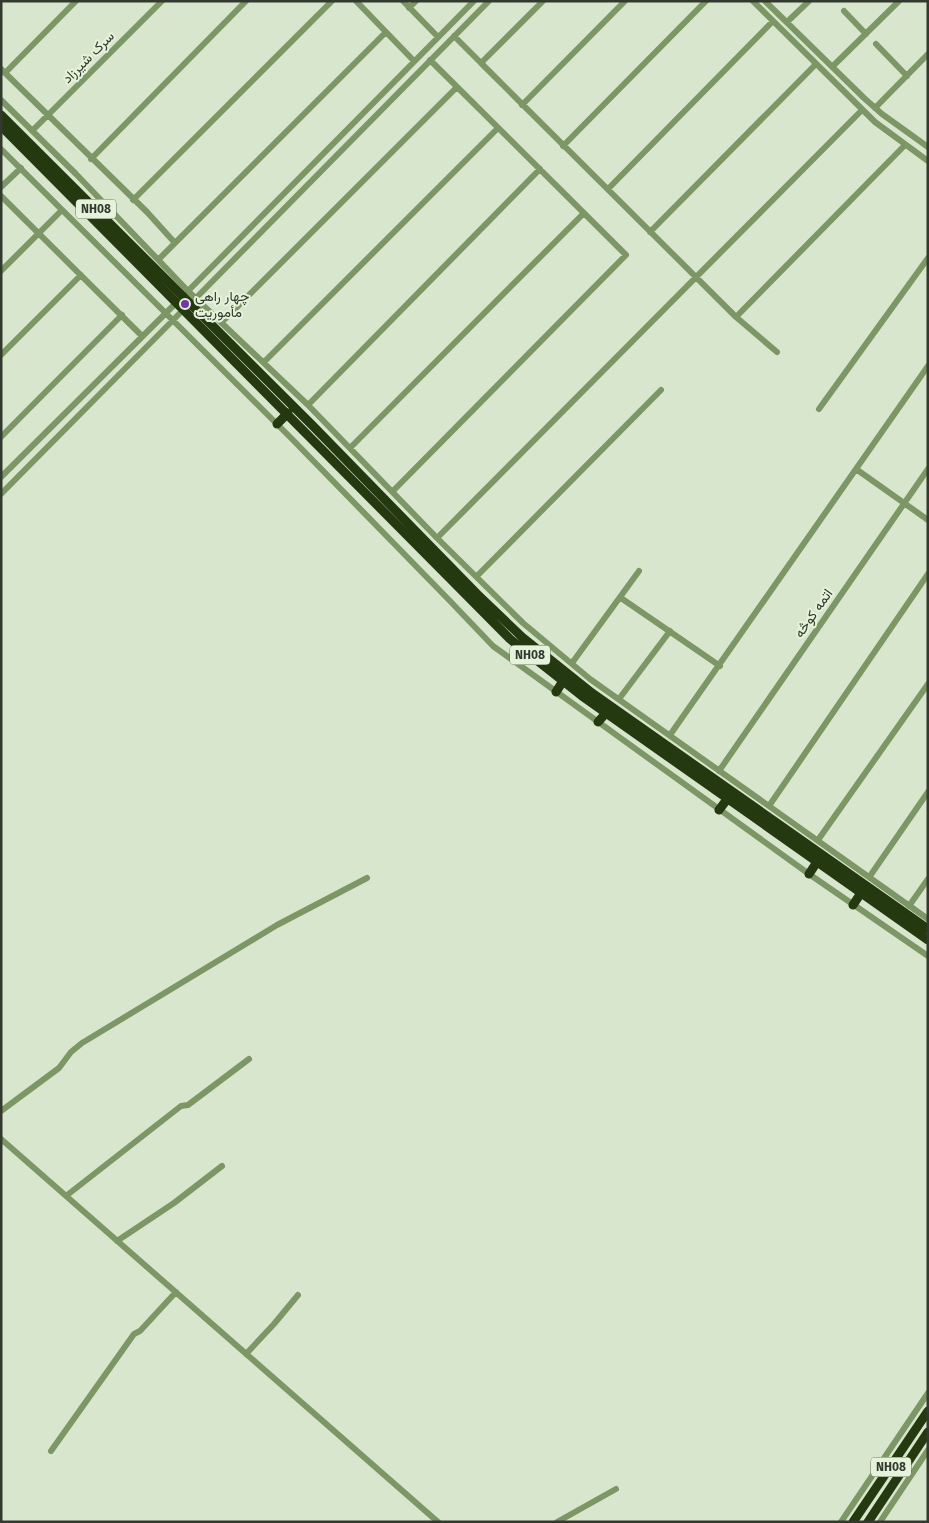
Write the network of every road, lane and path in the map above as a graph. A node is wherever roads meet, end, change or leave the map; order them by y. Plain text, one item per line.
1 (76, 1) edge
2 (162, 1) edge
3 (246, 1) edge
4 (332, 1) edge
5 (356, 1) edge
6 (403, 1) edge
7 (416, 1) edge
8 (474, 1) edge
9 (489, 1) edge
10 (543, 1) edge
11 (625, 1) edge
12 (706, 1) edge
13 (753, 1) edge
14 (765, 1) edge
15 (809, 1) edge
16 (899, 1) edge
17 (410, 8) junction
18 (844, 12) dead end
19 (773, 21) junction
20 (787, 22) junction
21 (386, 32) junction
22 (866, 34) junction
23 (454, 36) junction
24 (438, 37) junction
25 (876, 44) dead end
26 (928, 54) edge
27 (430, 60) junction
28 (414, 61) junction
29 (481, 63) junction
30 (816, 64) junction
31 (832, 67) junction
32 (3, 71) edge
33 (404, 71) junction
34 (907, 76) junction
35 (412, 78) junction
36 (457, 87) junction
37 (1, 100) edge
38 (522, 104) junction
39 (875, 108) junction
40 (862, 110) junction
41 (48, 114) junction
42 (882, 114) junction
43 (1, 115) edge
44 (875, 122) junction
45 (1, 126) edge
46 (498, 128) junction
47 (32, 131) junction
48 (905, 145) junction
49 (563, 146) junction
50 (928, 147) edge
51 (1, 149) edge
52 (91, 159) junction
53 (928, 161) edge
54 (21, 168) junction
55 (540, 169) junction
56 (1, 187) edge
57 (608, 189) junction
58 (1, 196) edge
59 (133, 200) junction
60 (62, 210) junction
61 (584, 213) junction
62 (650, 232) junction
63 (40, 233) junction
64 (175, 243) junction
65 (928, 258) edge
66 (160, 259) junction
67 (1, 271) edge
68 (81, 275) junction
69 (696, 277) junction
70 (182, 296) junction
71 (190, 303) junction
72 (166, 313) junction
73 (122, 315) junction
74 (736, 317) junction
75 (173, 320) junction
76 (222, 322) junction
77 (142, 336) junction
78 (776, 352) dead end
79 (1, 356) edge
80 (264, 362) junction
81 (928, 366) edge
82 (661, 390) dead end
83 (308, 405) junction
84 (820, 409) dead end
85 (288, 413) junction
86 (277, 424) junction
87 (1, 437) edge
88 (350, 448) junction
89 (856, 469) junction
90 (928, 469) edge
91 (1, 477) edge
92 (393, 491) junction
93 (1, 494) edge
94 (904, 503) junction
95 (928, 520) edge
96 (437, 538) junction
97 (639, 571) dead end
98 (928, 574) edge
99 (477, 576) junction
100 (621, 598) junction
101 (670, 631) junction
102 (572, 664) junction
103 (720, 666) junction
104 (563, 681) junction
105 (928, 684) edge
106 (556, 692) junction
107 (619, 699) junction
108 (606, 713) junction
109 (598, 722) junction
110 (670, 735) junction
111 (718, 771) junction
112 (928, 792) edge
113 (728, 798) junction
114 (769, 806) junction
115 (719, 810) junction
116 (818, 840) junction
117 (817, 862) junction
118 (809, 874) junction
119 (870, 876) junction
120 (367, 878) dead end
121 (928, 879) edge
122 (862, 893) junction
123 (853, 905) junction
124 (909, 906) junction
125 (928, 919) edge
126 (928, 929) edge
127 (928, 940) edge
128 (928, 956) edge
129 (249, 1059) dead end
130 (1, 1111) edge
131 (1, 1139) edge
132 (222, 1166) dead end
133 (66, 1196) junction
134 (117, 1241) junction
135 (176, 1292) junction
136 (298, 1295) dead end
137 (246, 1354) junction
138 (928, 1392) edge
139 (928, 1411) edge
140 (901, 1432) junction
141 (910, 1438) junction
142 (926, 1438) edge
143 (928, 1450) edge
144 (51, 1451) dead end
145 (616, 1489) dead end
146 (438, 1522) edge
147 (557, 1522) edge
148 (841, 1522) edge
149 (854, 1522) edge
150 (868, 1522) edge
151 (880, 1522) edge

1 - 32 street
2 - 41 street, سرک شیرزاد
3 - 52 street
4 - 59 street
5 - 21 street
6 - 17 street
7 - 17 street
8 - 24 street
9 - 23 street
10 - 29 street
11 - 38 street
12 - 49 street
13 - 19 street
14 - 20 street
15 - 20 street
16 - 22 street
17 - 24 street
18 - 22 street
19 - 30 street
19 - 57 street
20 - 31 street
21 - 28 street
21 - 64 street
22 - 31 street
23 - 27 street
23 - 29 street
24 - 28 street
25 - 34 street
26 - 34 street
27 - 35 street
27 - 36 street
28 - 33 street
29 - 38 street
30 - 40 street
30 - 62 street
31 - 39 street
32 - 41 street
33 - 35 street
33 - 70 street
34 - 39 street
35 - 71 street
36 - 46 street
36 - 76 street
37 - 47 street
38 - 49 street
39 - 42 street
40 - 44 street
40 - 69 street
41 - 47 street, سرک شیرزاد
41 - 52 street
42 - 44 street
42 - 50 street
43 - 70 highway, NH08
44 - 48 street
45 - 70 highway, NH08
46 - 55 street
46 - 80 street
47 - 66 street
48 - 53 street
48 - 74 street
49 - 57 street
51 - 54 street
52 - 59 street
54 - 56 street
54 - 60 street
55 - 61 street
55 - 83 street
57 - 62 street
58 - 63 street
59 - 64 street
60 - 63 street
60 - 72 street
61 - 88 street
61 - 92 street
62 - 69 street
63 - 67 street
63 - 68 street
64 - 66 street
65 - 84 street
66 - 70 street
68 - 73 street
68 - 79 street
69 - 74 street
69 - 96 street
70 - 71 highway, NH08
70 - 72 street
71 - 75 street
71 - 76 street
71 - 85 highway, NH08
71 - 126 highway, NH08
72 - 75 street
72 - 77 street
73 - 77 street
73 - 87 street
74 - 78 street
75 - 86 street
75 - 93 street
76 - 80 street
77 - 91 street
80 - 83 street
81 - 89 street
82 - 99 street
83 - 88 street
85 - 86 highway
85 - 104 highway, NH08
86 - 106 street
88 - 92 street
89 - 94 street
89 - 103 street
90 - 94 street, اتمه کوڅه
92 - 96 street
94 - 95 street
94 - 111 street, اتمه کوڅه
96 - 99 street
97 - 100 street
98 - 114 street
99 - 102 street
100 - 101 street
100 - 102 street
101 - 103 street
101 - 107 street
102 - 107 street
103 - 110 street
104 - 106 highway
104 - 108 highway, NH08
105 - 116 street
106 - 109 street
107 - 110 street
108 - 109 highway
108 - 113 highway, NH08
109 - 115 street
110 - 111 street
111 - 114 street
112 - 119 street
113 - 115 highway
113 - 117 highway, NH08
114 - 116 street
115 - 118 street
116 - 119 street
117 - 118 highway
117 - 122 highway, NH08
118 - 123 street
119 - 124 street
120 - 130 street
121 - 124 street
122 - 123 highway
122 - 127 highway, NH08
123 - 128 street
124 - 125 street
129 - 133 street
131 - 133 street
132 - 134 street
133 - 134 street
134 - 135 street
135 - 137 street
135 - 144 street
136 - 137 street
137 - 146 street
138 - 140 street
139 - 141 highway, NH08
140 - 141 highway
140 - 148 street
141 - 149 highway, NH08
142 - 150 highway, NH08
143 - 151 street
145 - 147 street

